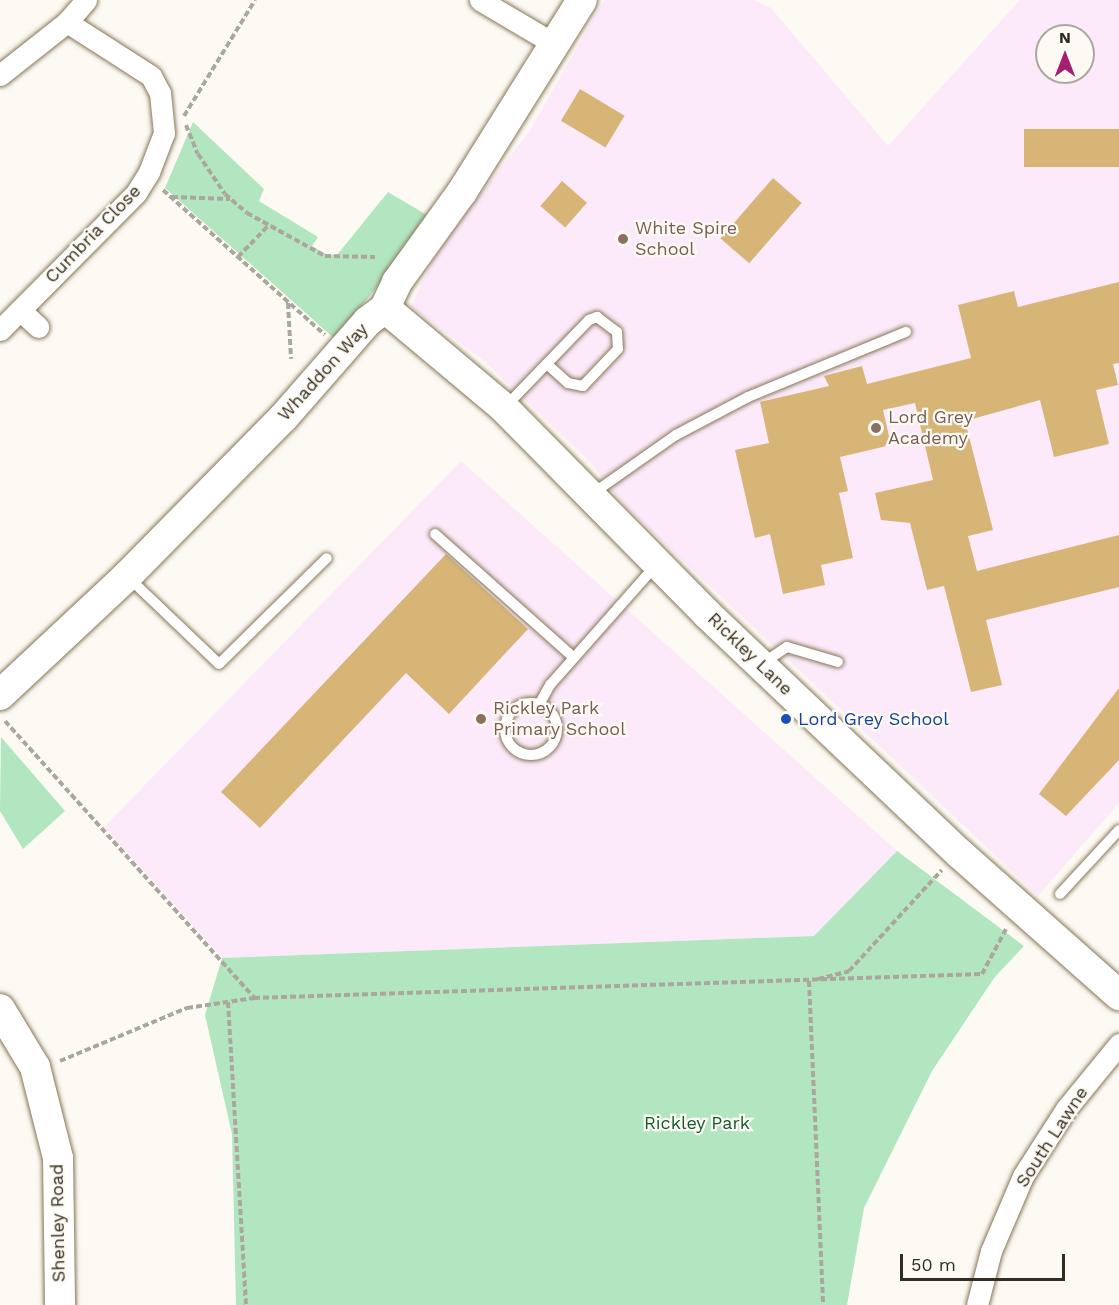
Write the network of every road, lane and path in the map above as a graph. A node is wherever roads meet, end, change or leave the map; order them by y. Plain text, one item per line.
1 (86, 0) edge
2 (255, 0) edge
3 (480, 0) edge
4 (582, 0) edge
5 (67, 22) junction
6 (556, 45) junction
7 (0, 75) edge
8 (173, 114) junction
9 (147, 176) junction
10 (171, 197) junction
11 (231, 199) junction
12 (269, 225) junction
13 (238, 257) junction
14 (375, 257) dead end
15 (288, 303) junction
16 (385, 309) junction
17 (20, 310) junction
18 (38, 327) dead end
19 (0, 330) edge
20 (906, 332) dead end
21 (344, 351) junction
22 (291, 359) dead end
23 (547, 364) junction
24 (504, 408) junction
25 (589, 496) junction
26 (435, 534) dead end
27 (327, 558) dead end
28 (657, 565) junction
29 (127, 576) junction
30 (573, 658) junction
31 (838, 662) dead end
32 (760, 665) junction
33 (540, 703) junction
34 (2, 708) edge
35 (1119, 830) edge
36 (960, 854) junction
37 (1060, 894) dead end
38 (1018, 905) junction
39 (808, 981) junction
40 (1119, 995) edge
41 (254, 998) junction
42 (228, 1002) junction
43 (0, 1009) edge
44 (1119, 1044) edge
45 (50, 1065) dead end
46 (60, 1305) edge
47 (246, 1305) edge
48 (823, 1305) edge
49 (977, 1305) edge

1 - 5 street
2 - 8 path
3 - 6 street
4 - 6 street, Whaddon Way
5 - 7 street
5 - 8 street, Cumbria Close
6 - 16 street, Whaddon Way
8 - 9 street, Cumbria Close
8 - 11 path
9 - 10 path
9 - 17 street, Cumbria Close
10 - 11 path
10 - 13 path
11 - 12 path
12 - 13 path
12 - 14 path
13 - 15 path
15 - 21 path
15 - 22 path
16 - 21 street, Whaddon Way
16 - 24 street, Rickley Lane
17 - 18 street
17 - 19 street, Cumbria Close
20 - 25 lane
21 - 29 street, Whaddon Way
23 - 23 lane
23 - 24 lane
24 - 25 street, Rickley Lane
25 - 28 street, Rickley Lane
26 - 30 lane
27 - 29 lane
28 - 30 lane
28 - 32 street, Rickley Lane
29 - 34 street, Whaddon Way
30 - 33 lane
31 - 32 lane
32 - 36 street, Rickley Lane
33 - 33 lane
34 - 41 path
35 - 37 lane
36 - 38 street, Rickley Lane
36 - 39 path
38 - 39 path
38 - 40 street, Rickley Lane
39 - 41 path
39 - 48 path
41 - 42 path
42 - 45 path
42 - 47 path
43 - 46 street, Shenley Road
44 - 49 street, South Lawne

